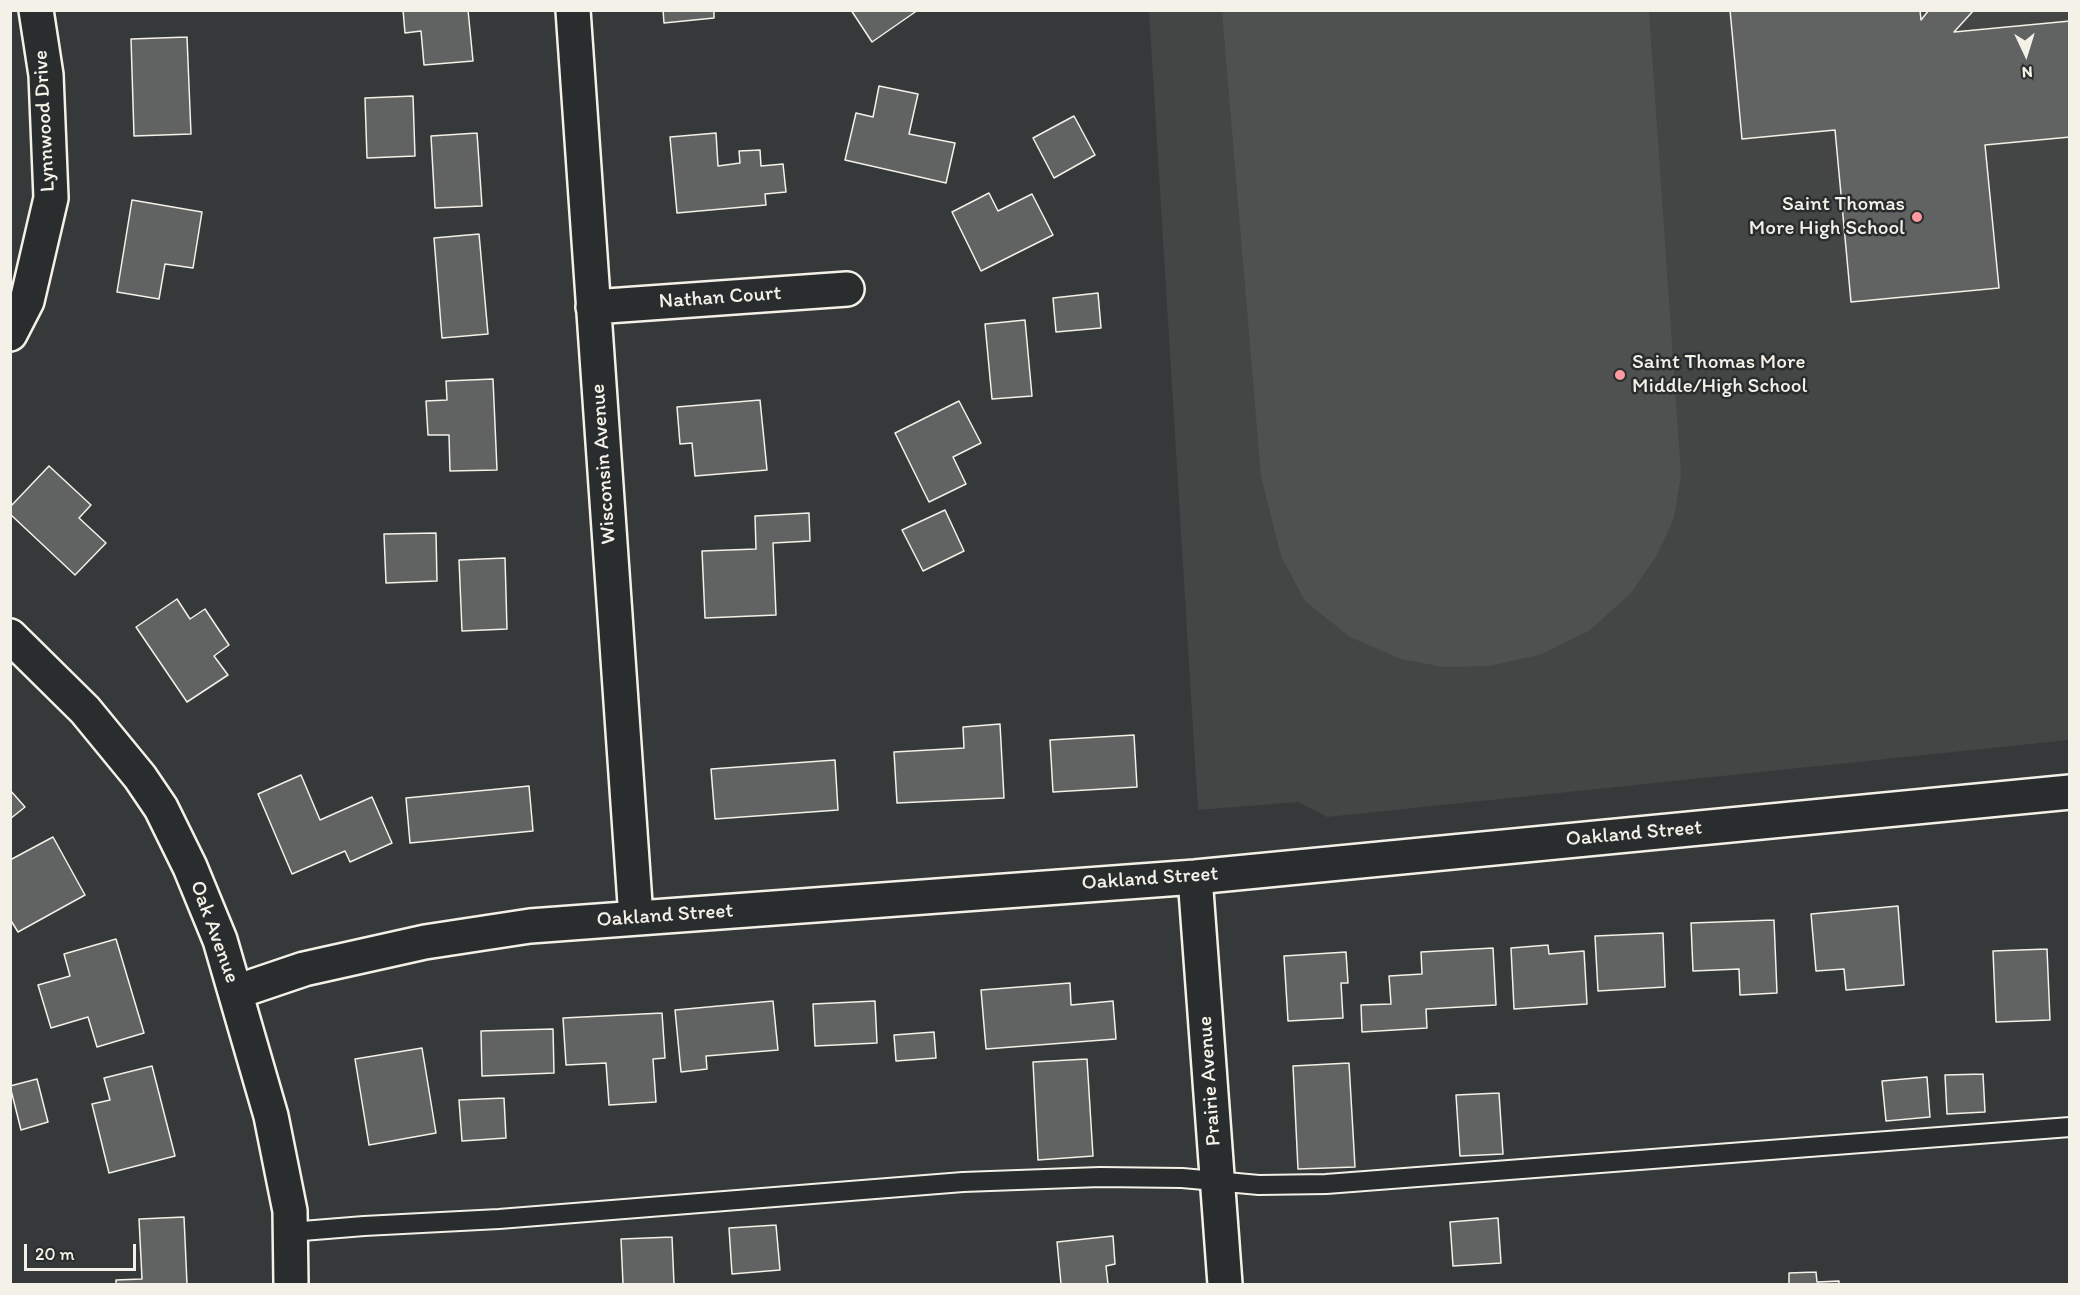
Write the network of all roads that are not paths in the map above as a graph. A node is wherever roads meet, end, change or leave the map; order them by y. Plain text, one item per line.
1 (36, 10) edge
2 (573, 10) edge
3 (847, 288) dead end
4 (593, 308) junction
5 (10, 334) edge
6 (10, 636) edge
7 (2070, 792) edge
8 (1195, 877) junction
9 (636, 918) junction
10 (236, 992) junction
11 (2070, 1127) edge
12 (1217, 1182) junction
13 (290, 1232) junction
14 (291, 1284) edge
15 (1225, 1284) edge

1 - 5 street, Lynnwood Drive
2 - 4 street, Wisconsin Avenue
3 - 4 street, Nathan Court
4 - 9 street, Wisconsin Avenue
6 - 10 street, Oak Avenue
7 - 8 street, Oakland Street
8 - 9 street, Oakland Street
8 - 12 street, Prairie Avenue
9 - 10 street, Oakland Street
10 - 13 street, Oak Avenue
11 - 12 lane
12 - 13 lane
12 - 15 street, Prairie Avenue
13 - 14 street, Oak Avenue

